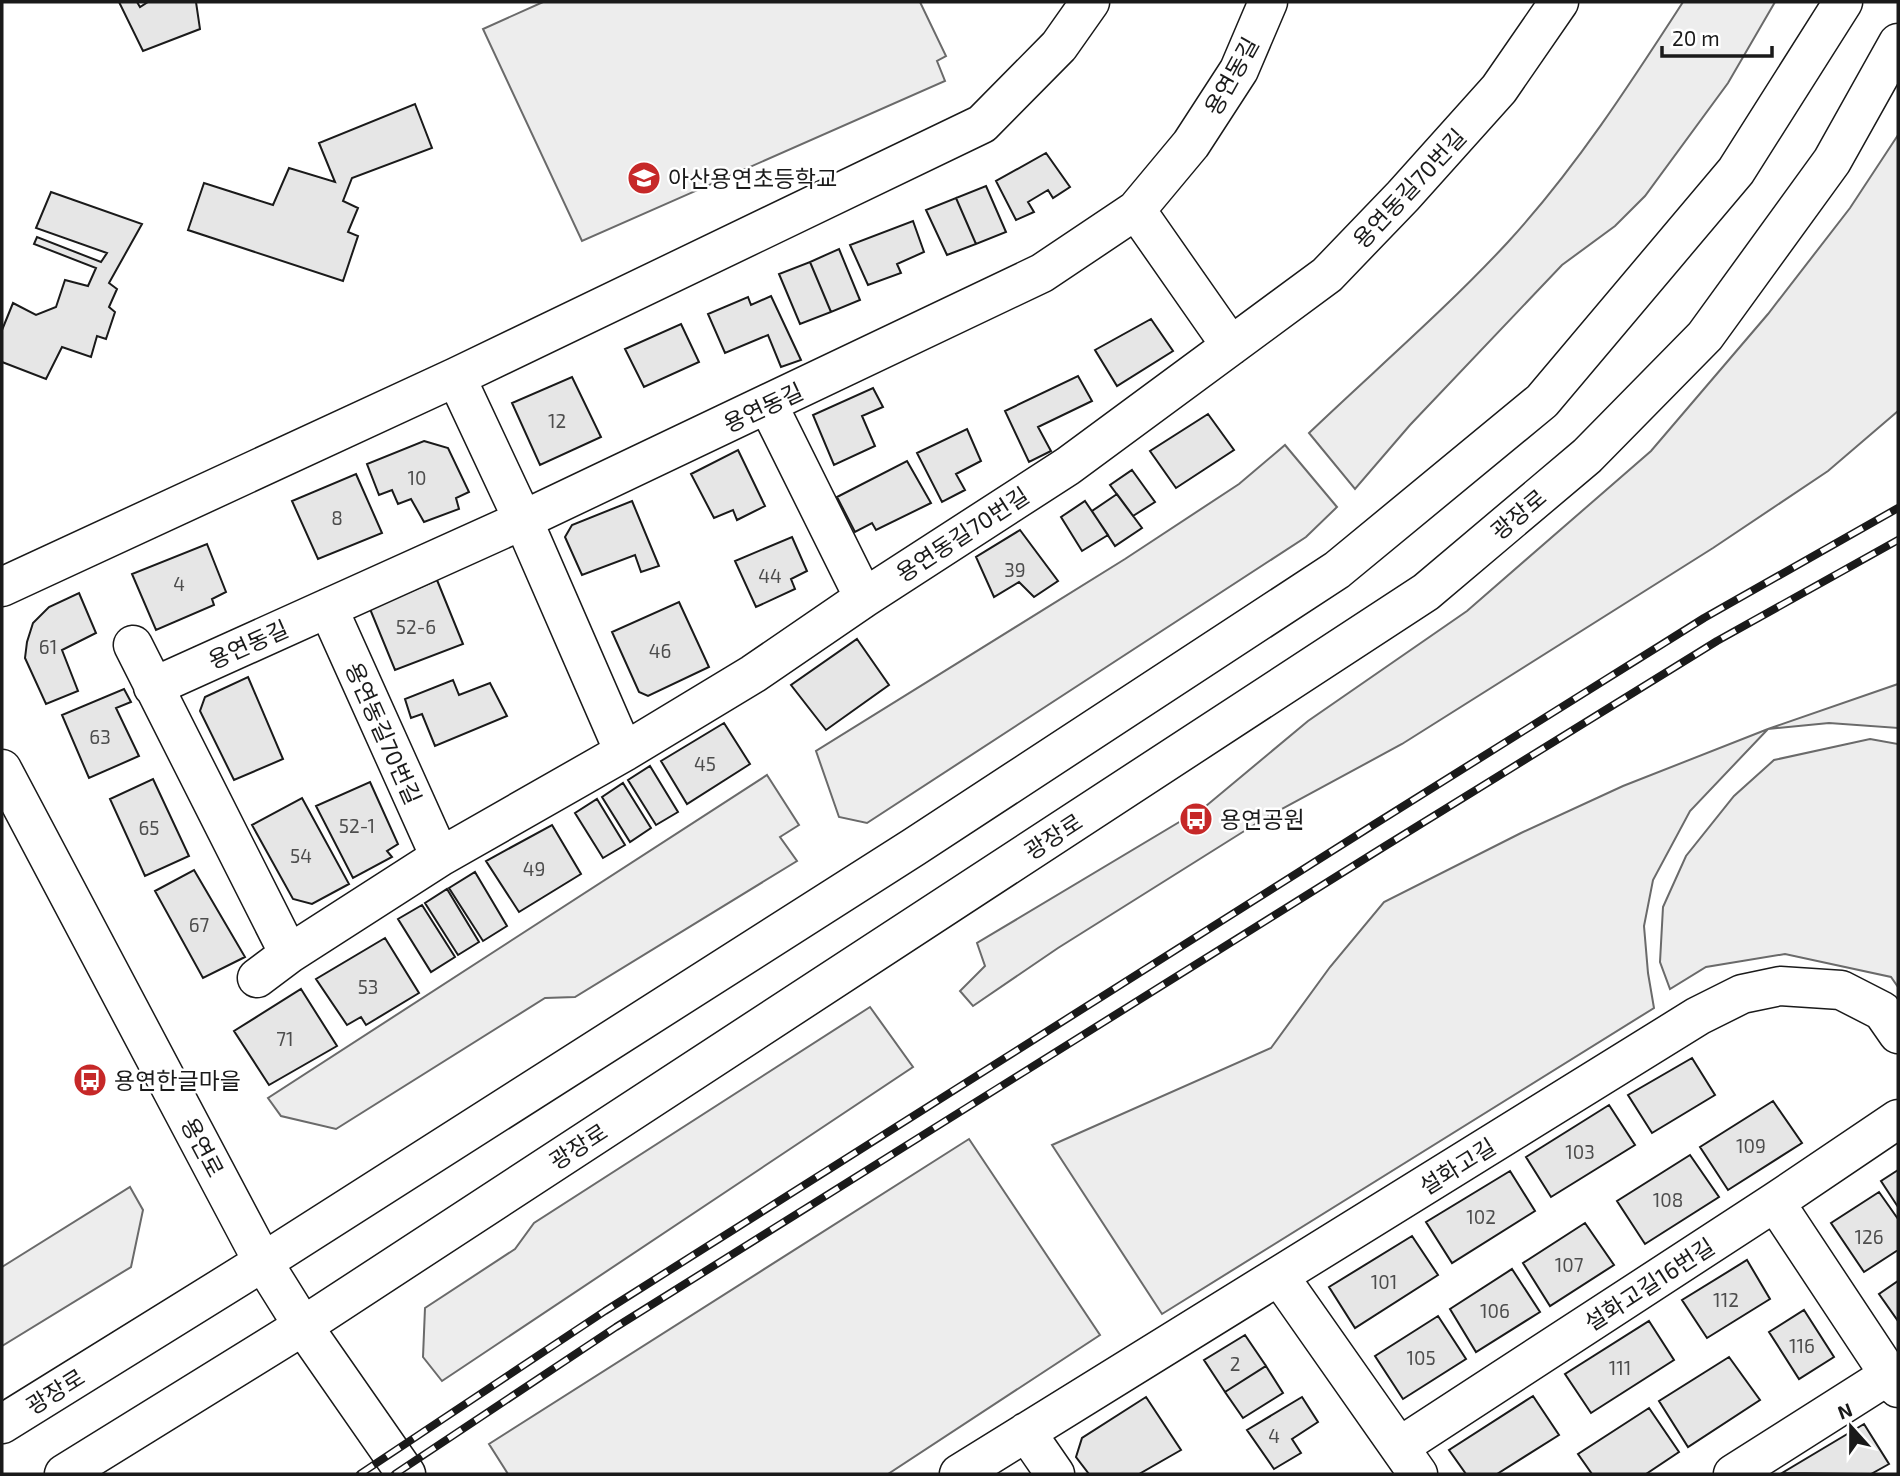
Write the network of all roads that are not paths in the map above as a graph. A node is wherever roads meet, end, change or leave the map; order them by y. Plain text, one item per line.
1 (1090, 2) edge
2 (1268, 2) edge
3 (1559, 2) edge
4 (1843, 2) edge
5 (1898, 43) edge
6 (1136, 210) junction
7 (1231, 346) junction
8 (456, 377) junction
9 (768, 405) junction
10 (523, 520) junction
11 (2, 587) edge
12 (864, 598) junction
13 (328, 608) junction
14 (133, 645) dead end
15 (153, 687) junction
16 (624, 752) junction
17 (2, 769) edge
18 (440, 857) junction
19 (289, 954) junction
20 (257, 978) dead end
21 (1898, 1034) edge
22 (1898, 1119) edge
23 (1775, 1202) junction
24 (263, 1262) junction
25 (1279, 1276) junction
26 (303, 1326) junction
27 (1894, 1382) edge
28 (2, 1424) edge
29 (1026, 1432) junction
30 (1409, 1461) edge
31 (64, 1474) edge
32 (406, 1474) edge
33 (959, 1474) edge
34 (1055, 1474) edge
35 (1733, 1474) edge

1 - 8 street
2 - 6 street, 용연동길
3 - 7 street, 용연동길70번길
4 - 24 street, 광장로
5 - 26 street, 광장로
6 - 7 street
6 - 9 street, 용연동길
7 - 12 street, 용연동길70번길
8 - 10 street
8 - 11 street
9 - 10 street, 용연동길
9 - 12 street
10 - 13 street, 용연동길
10 - 16 street
12 - 16 street, 용연동길70번길
13 - 15 street, 용연동길
13 - 18 street, 용연동길70번길
14 - 15 street
15 - 19 street
16 - 18 street, 용연동길70번길
17 - 24 street, 용연로
18 - 19 street, 용연동길70번길
19 - 20 street, 용연동길70번길
21 - 25 street, 설화고길
22 - 23 street, 설화고길16번길
23 - 27 street
23 - 30 street, 설화고길16번길
24 - 26 street, 용연로
24 - 28 street, 광장로
25 - 29 street, 설화고길
25 - 30 street, 설화고길16번길
26 - 31 street, 광장로
26 - 32 street, 용연로
27 - 35 street
29 - 33 street, 설화고길
29 - 34 street

